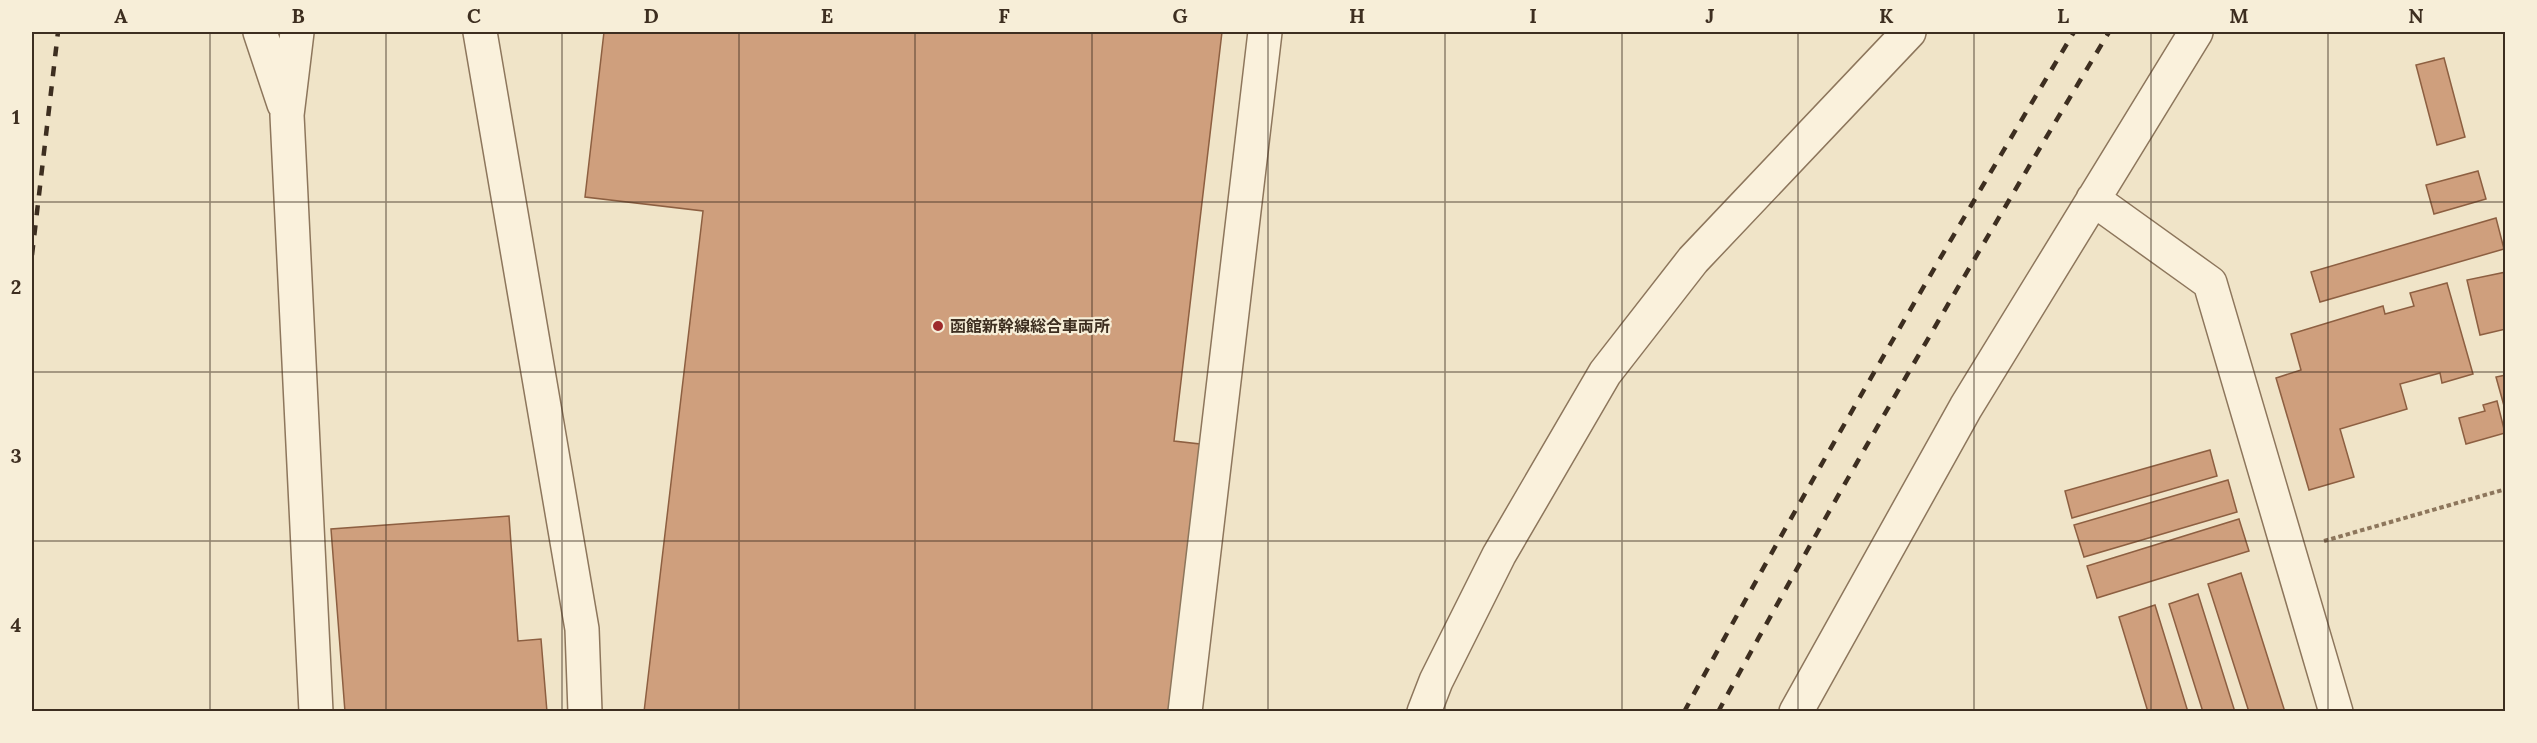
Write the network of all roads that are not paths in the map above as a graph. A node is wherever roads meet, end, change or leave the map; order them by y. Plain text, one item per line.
1 (260, 32) edge
2 (297, 32) edge
3 (480, 32) edge
4 (1265, 32) edge
5 (1909, 32) edge
6 (2196, 32) edge
7 (287, 115) junction
8 (2093, 199) junction
9 (316, 711) edge
10 (585, 711) edge
11 (1185, 711) edge
12 (1424, 711) edge
13 (1796, 711) edge
14 (2336, 711) edge

1 - 7 street
2 - 7 street
3 - 10 street
4 - 11 street
5 - 12 street
6 - 8 street
7 - 9 street
8 - 13 street
8 - 14 street

